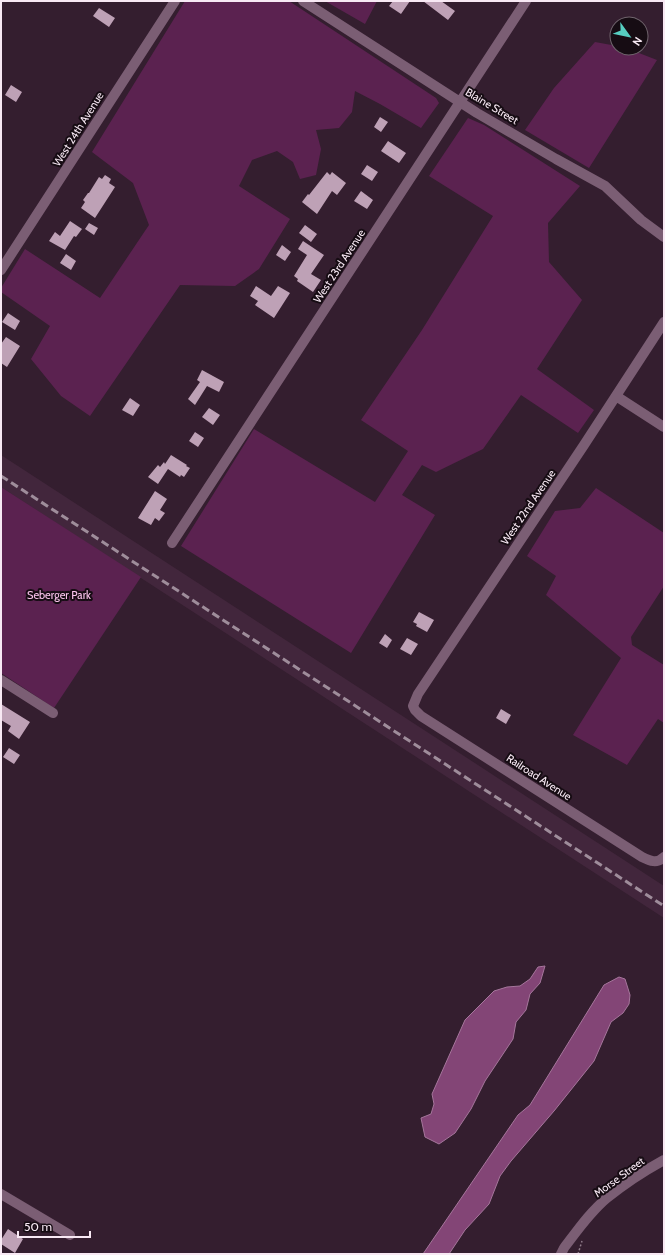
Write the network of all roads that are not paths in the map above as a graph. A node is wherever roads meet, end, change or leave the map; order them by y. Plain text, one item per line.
1 (175, 1) edge
2 (303, 1) edge
3 (526, 1) edge
4 (460, 102) junction
5 (664, 237) edge
6 (1, 270) edge
7 (664, 322) edge
8 (616, 396) junction
9 (664, 427) edge
10 (172, 543) dead end
11 (1, 680) edge
12 (413, 706) joint
13 (53, 713) dead end
14 (660, 860) edge
15 (664, 1160) edge
16 (1, 1194) edge
17 (70, 1235) dead end
18 (561, 1254) edge

1 - 6 street, West 24th Avenue
2 - 4 street, Blaine Street
3 - 4 street, West 23rd Avenue
4 - 5 street, Blaine Street
4 - 10 street, West 23rd Avenue
7 - 8 street, West 22nd Avenue
8 - 9 street
8 - 12 street, West 22nd Avenue
11 - 13 street
12 - 14 street, Railroad Avenue
15 - 18 street, Morse Street
16 - 17 street

